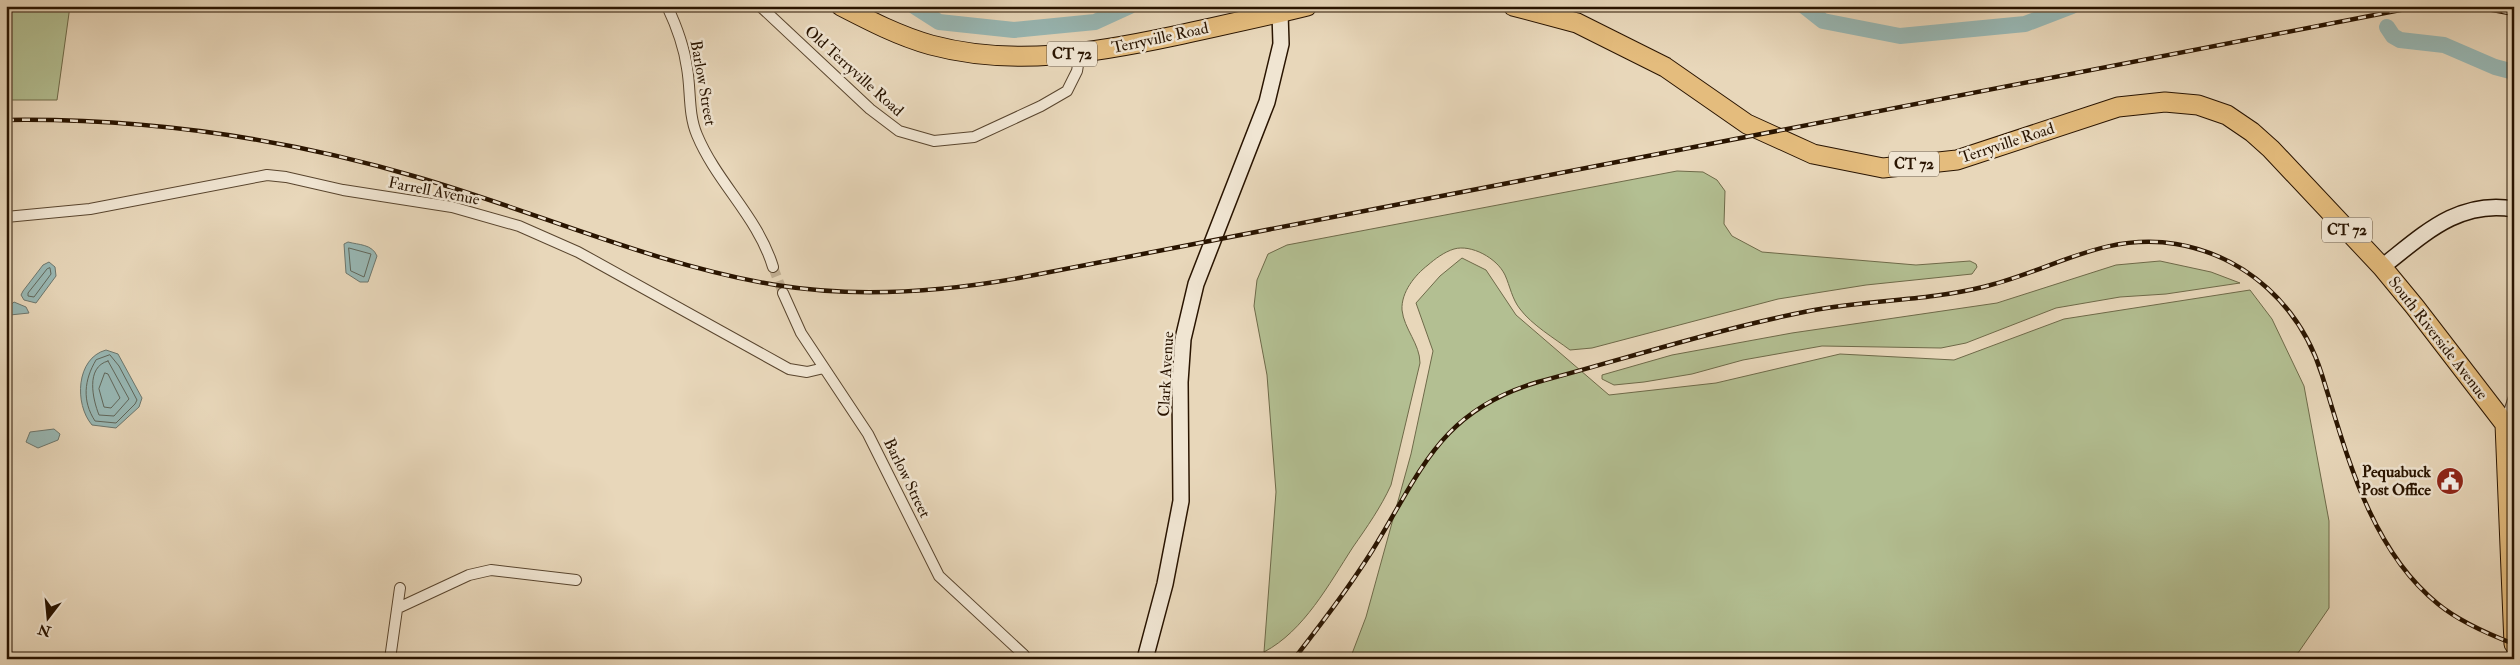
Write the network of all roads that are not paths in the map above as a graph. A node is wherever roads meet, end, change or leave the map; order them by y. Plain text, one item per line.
1 (667, 6) edge
2 (760, 6) edge
3 (841, 6) edge
4 (1307, 6) edge
5 (1514, 6) edge
6 (1280, 13) junction
7 (1080, 54) junction
8 (2514, 209) edge
9 (6, 217) edge
10 (773, 267) tunnel mouth
11 (2382, 268) junction
12 (783, 293) tunnel mouth
13 (824, 368) junction
14 (2514, 397) edge
15 (2505, 424) junction
16 (576, 580) dead end
17 (400, 588) dead end
18 (398, 608) junction
19 (2514, 644) edge
20 (390, 659) edge
21 (1023, 659) edge
22 (1145, 659) edge

1 - 10 street, Barlow Street
2 - 7 street, Old Terryville Road
3 - 7 highway, Terryville Road / CT 72
4 - 6 highway, Terryville Road / CT 72
5 - 11 highway, Terryville Road / CT 72
6 - 7 highway, Terryville Road / CT 72
6 - 22 main road, Clark Avenue
8 - 11 main road
9 - 13 street, Farrell Avenue
11 - 15 highway, South Riverside Avenue / CT 72
12 - 13 street, Barlow Street
13 - 21 street, Barlow Street
14 - 15 street
15 - 19 highway
16 - 18 street
17 - 18 street
18 - 20 street

